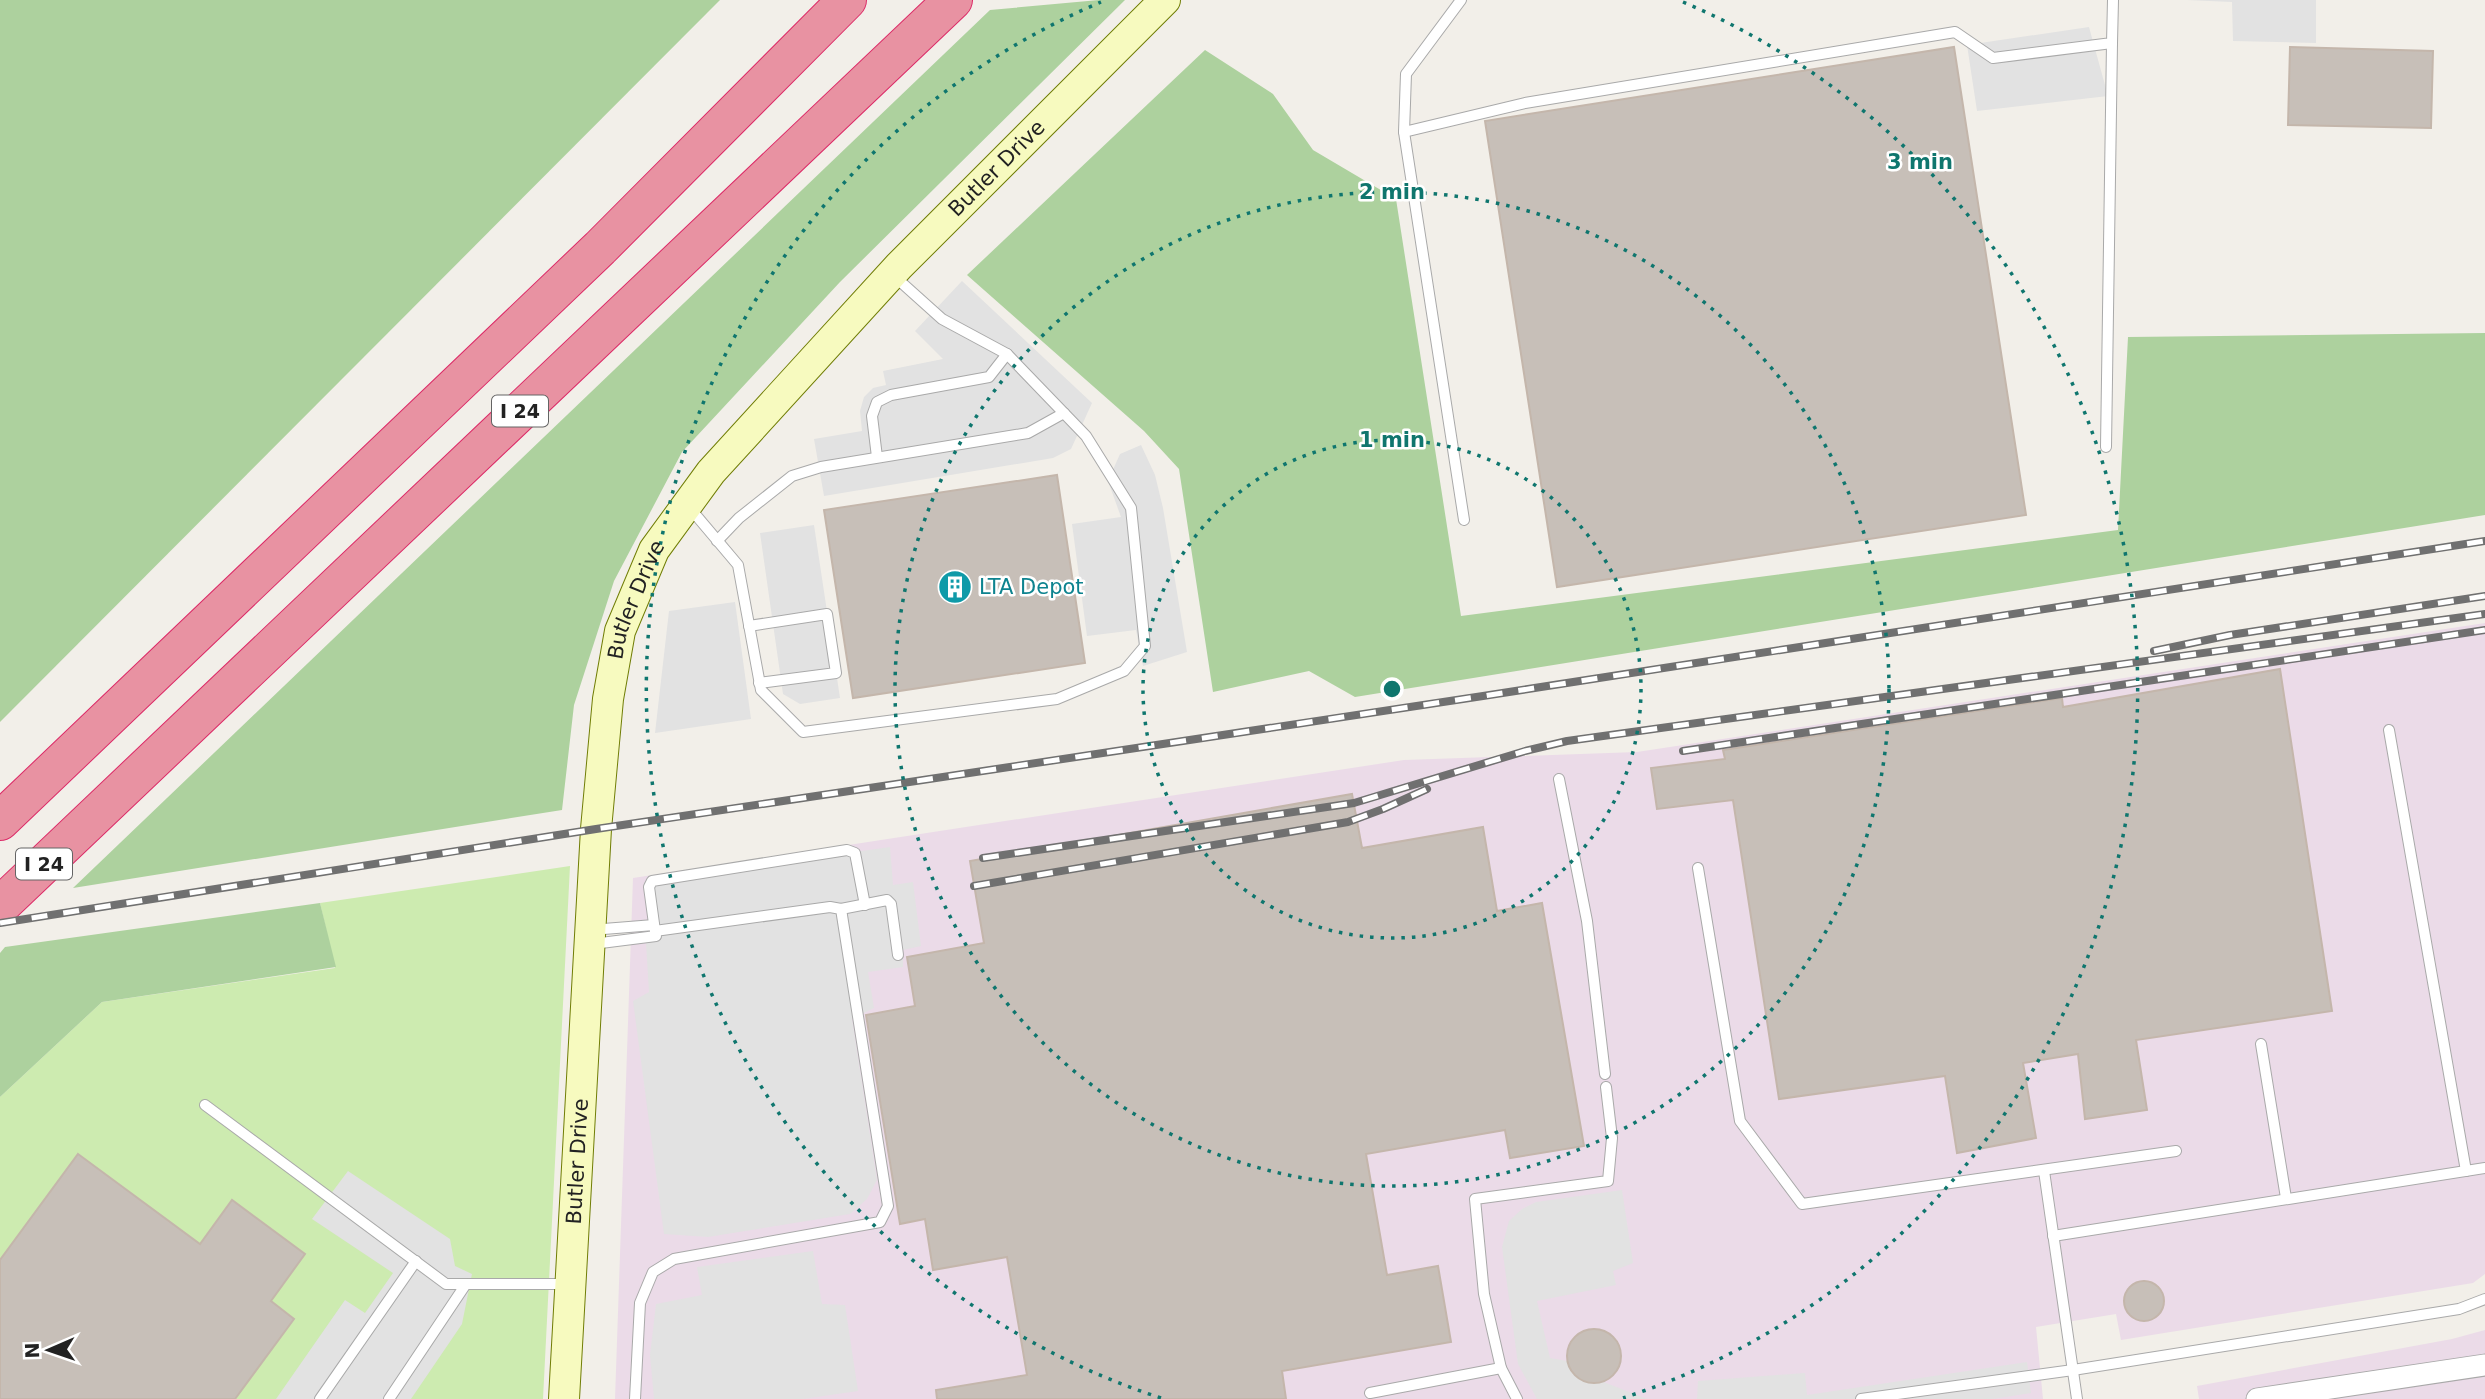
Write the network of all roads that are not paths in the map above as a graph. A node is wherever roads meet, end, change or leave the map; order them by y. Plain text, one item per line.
1 (847, 0) edge
2 (953, 0) edge
3 (1165, 0) edge
4 (1461, 0) edge
5 (2113, 0) edge
6 (2112, 43) junction
7 (1404, 132) junction
8 (892, 274) junction
9 (1007, 354) junction
10 (1064, 413) junction
11 (2106, 447) dead end
12 (877, 457) junction
13 (687, 505) junction
14 (1464, 520) dead end
15 (717, 541) junction
16 (749, 626) junction
17 (760, 683) junction
18 (2389, 730) dead end
19 (1559, 779) dead end
20 (0, 821) edge
21 (1699, 868) dead end
22 (865, 905) junction
23 (0, 906) edge
24 (841, 909) junction
25 (655, 931) junction
26 (590, 938) junction
27 (898, 956) dead end
28 (2261, 1044) dead end
29 (1605, 1074) dead end
30 (1606, 1087) dead end
31 (205, 1105) dead end
32 (2176, 1151) dead end
33 (2485, 1168) edge
34 (2044, 1171) junction
35 (2466, 1171) junction
36 (2286, 1198) junction
37 (2053, 1236) junction
38 (416, 1261) junction
39 (466, 1283) junction
40 (571, 1284) junction
41 (2485, 1299) edge
42 (2485, 1365) edge
43 (1501, 1368) junction
44 (2073, 1370) junction
45 (1370, 1393) dead end
46 (2273, 1398) edge
47 (320, 1399) edge
48 (389, 1399) edge
49 (564, 1399) edge
50 (635, 1399) edge
51 (1517, 1399) edge
52 (1861, 1399) edge
53 (2077, 1399) edge

1 - 20 highway
2 - 23 highway, I 24
3 - 8 street, Butler Drive
4 - 7 lane
5 - 6 lane
6 - 7 lane
6 - 11 lane
7 - 14 lane
8 - 9 lane
8 - 13 street, Butler Drive
9 - 10 lane
9 - 12 lane
10 - 12 lane
10 - 17 lane
12 - 15 lane
13 - 15 lane
13 - 26 street, Butler Drive
15 - 16 lane
16 - 17 lane
16 - 17 lane
18 - 35 lane
19 - 29 lane
21 - 34 lane
22 - 24 lane
22 - 25 lane
22 - 27 lane
24 - 25 lane
24 - 50 lane
25 - 26 lane
26 - 40 street, Butler Drive
28 - 36 lane
30 - 43 lane
31 - 38 lane
32 - 34 lane
33 - 35 lane
34 - 37 lane
35 - 36 lane
36 - 37 lane
37 - 44 lane
38 - 39 lane
38 - 47 lane
39 - 40 lane
39 - 48 lane
40 - 49 street, Butler Drive
41 - 44 lane
42 - 46 street
43 - 45 lane
43 - 51 lane
44 - 52 lane
44 - 53 lane

